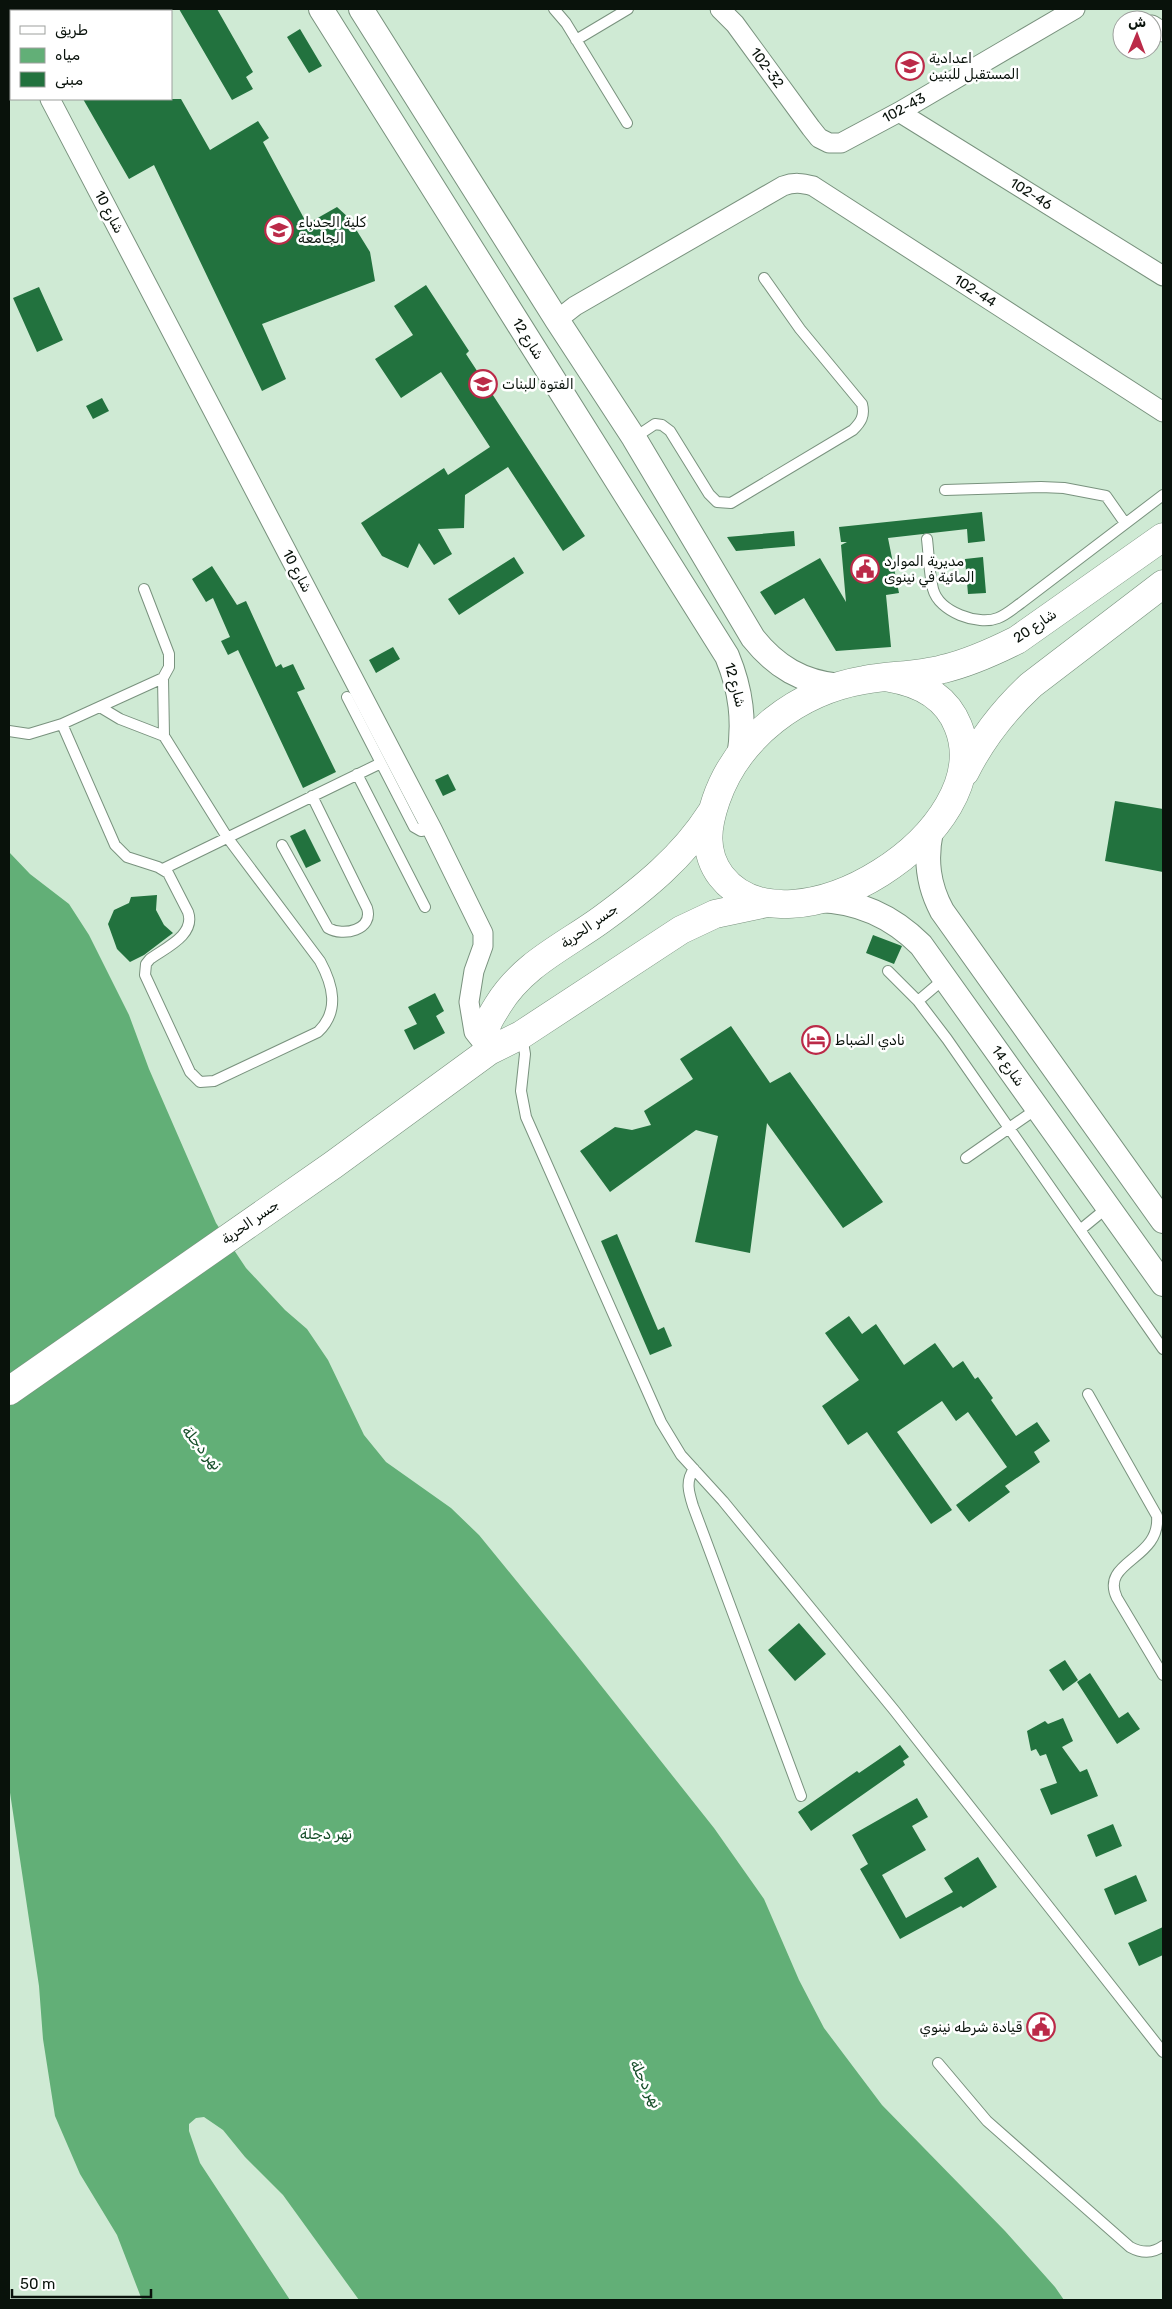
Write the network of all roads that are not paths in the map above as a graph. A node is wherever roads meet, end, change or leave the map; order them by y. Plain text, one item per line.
1 (321, 9) edge
2 (361, 9) edge
3 (554, 9) edge
4 (628, 9) edge
5 (720, 9) edge
6 (1075, 9) edge
7 (576, 40) junction
8 (51, 100) edge
9 (900, 112) junction
10 (430, 120) junction
11 (627, 123) dead end
12 (811, 128) joint
13 (404, 138) junction
14 (1163, 276) edge
15 (764, 278) dead end
16 (557, 320) junction
17 (1163, 412) edge
18 (634, 438) junction
19 (944, 490) dead end
20 (1163, 495) edge
21 (1125, 523) junction
22 (1163, 537) edge
23 (927, 539) dead end
24 (1163, 584) edge
25 (144, 589) dead end
26 (163, 678) junction
27 (890, 678) junction
28 (839, 686) junction
29 (347, 697) dead end
30 (100, 707) junction
31 (62, 724) junction
32 (9, 731) edge
33 (164, 736) junction
34 (739, 758) junction
35 (381, 763) junction
36 (357, 774) junction
37 (963, 775) junction
38 (312, 796) junction
39 (713, 809) junction
40 (432, 829) junction
41 (931, 831) junction
42 (227, 837) junction
43 (282, 845) dead end
44 (163, 870) junction
45 (816, 900) junction
46 (770, 903) junction
47 (425, 907) dead end
48 (888, 971) dead end
49 (946, 977) junction
50 (918, 1001) junction
51 (521, 1035) junction
52 (489, 1051) junction
53 (1038, 1108) junction
54 (1009, 1129) junction
55 (966, 1158) dead end
56 (1109, 1206) junction
57 (1163, 1221) edge
58 (1080, 1230) junction
59 (1163, 1284) edge
60 (1163, 1349) edge
61 (9, 1391) edge
62 (1088, 1394) dead end
63 (694, 1469) junction
64 (1163, 1675) edge
65 (801, 1796) dead end
66 (1163, 2052) edge
67 (938, 2063) dead end
68 (1163, 2246) edge

1 - 13 street, شارع 12
2 - 10 street
3 - 7 lane
4 - 7 lane
5 - 12 street, 102-32
6 - 9 street, 102-43
7 - 11 lane
8 - 40 street, شارع 10
9 - 12 street, 102-43
9 - 14 street, 102-46
10 - 13 street
10 - 16 street
13 - 34 street, شارع 12
15 - 18 lane
16 - 17 street, 102-44
16 - 18 street
18 - 28 street
19 - 21 lane
20 - 21 lane
21 - 23 lane
22 - 27 main road, شارع 20
24 - 37 main road
25 - 26 lane
26 - 30 lane
26 - 33 lane
27 - 28 main road
27 - 37 main road
28 - 34 main road
29 - 35 lane
30 - 31 lane
30 - 33 lane
31 - 32 lane
31 - 44 lane
33 - 42 lane
34 - 39 main road
35 - 36 lane
35 - 40 lane
36 - 38 lane
36 - 47 lane
37 - 41 main road
38 - 42 lane
38 - 43 lane
39 - 46 main road
39 - 52 main road, جسر الحرية
40 - 52 street, شارع 10
41 - 45 main road
41 - 57 street
42 - 44 lane
42 - 44 lane
45 - 46 main road
45 - 49 street, شارع 14
46 - 51 main road, جسر الحرية
48 - 50 lane
49 - 50 lane
49 - 53 street, شارع 14
50 - 54 lane
51 - 52 main road, جسر الحرية
51 - 63 lane
52 - 61 main road, جسر الحرية
53 - 54 lane
53 - 56 street, شارع 14
54 - 55 lane
54 - 58 lane
56 - 58 lane
56 - 59 street, شارع 14
58 - 60 lane
62 - 64 lane
63 - 65 lane
63 - 66 lane
67 - 68 lane

